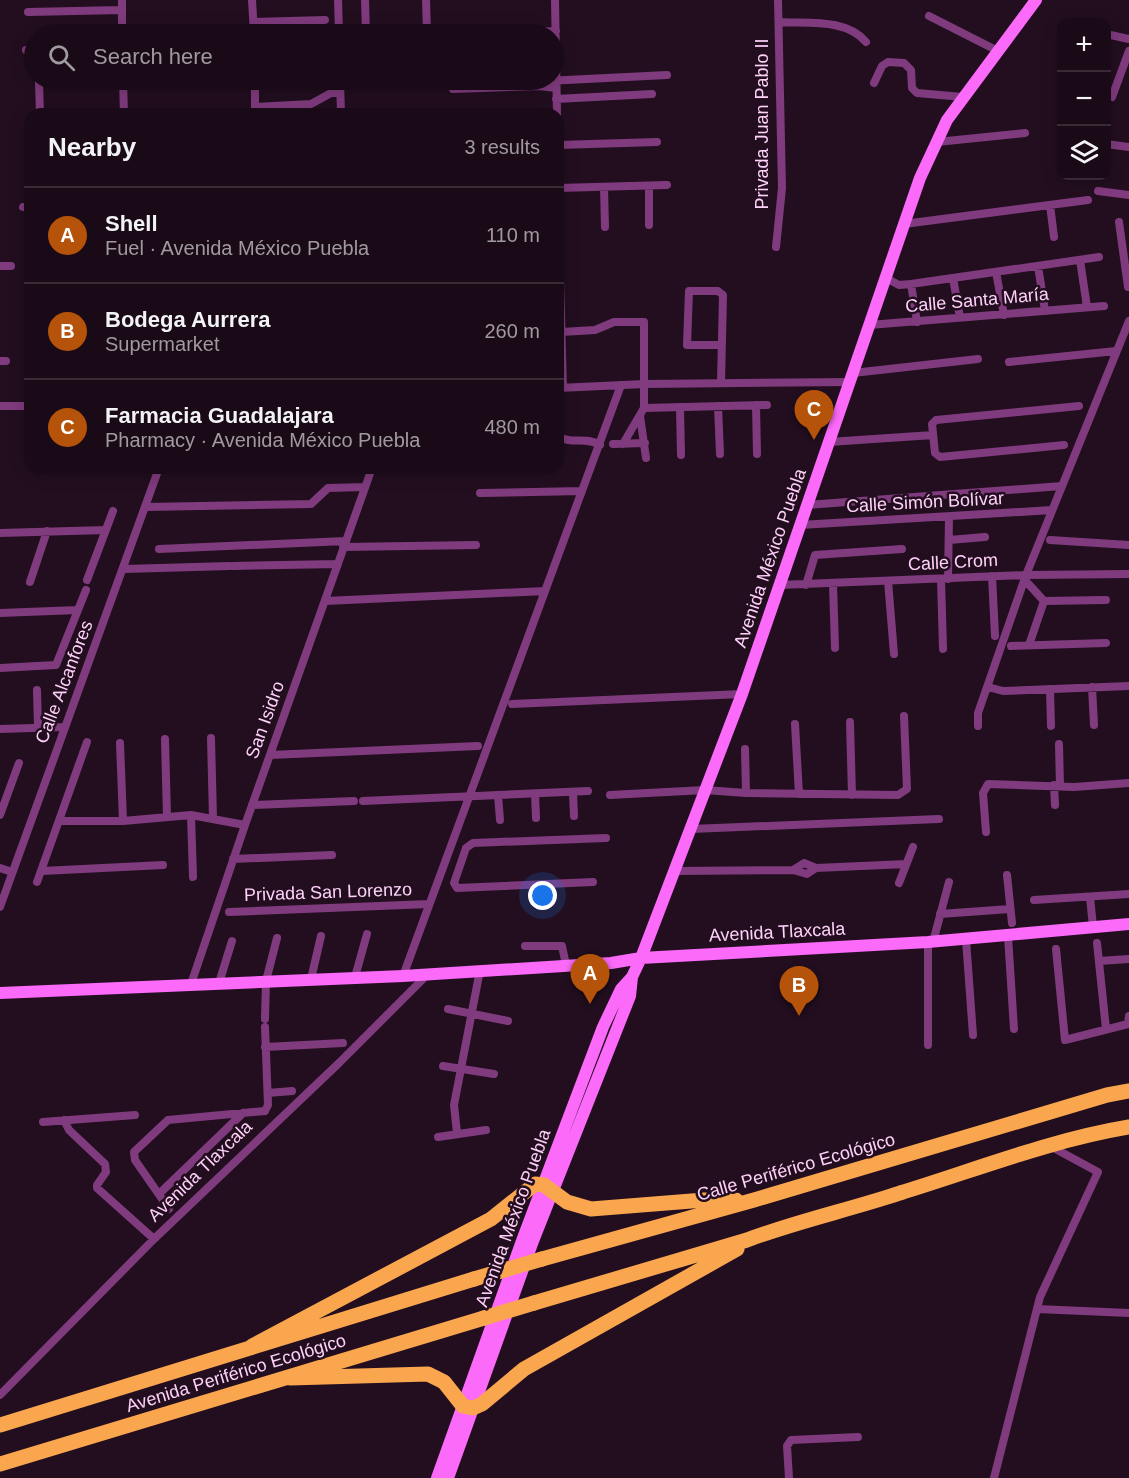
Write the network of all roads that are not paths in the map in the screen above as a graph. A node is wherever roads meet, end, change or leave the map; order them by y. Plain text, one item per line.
1 (252, 0) edge
2 (338, 0) edge
3 (365, 0) edge
4 (426, 0) edge
5 (555, 0) edge
6 (778, 0) edge
7 (1036, 0) edge
8 (122, 5) edge
9 (28, 12) dead end
10 (929, 16) dead end
11 (325, 20) dead end
12 (254, 22) joint
13 (779, 22) junction
14 (122, 24) edge
15 (339, 24) edge
16 (366, 24) edge
17 (427, 24) edge
18 (556, 24) edge
19 (1111, 35) edge
20 (1129, 39) edge
21 (866, 42) dead end
22 (998, 51) junction
23 (1129, 51) edge
24 (666, 75) dead end
25 (874, 83) dead end
26 (564, 84) edge
27 (39, 90) edge
28 (123, 90) edge
29 (255, 90) edge
30 (340, 90) edge
31 (556, 90) edge
32 (652, 94) dead end
33 (1112, 96) dead end
34 (340, 97) junction
35 (963, 97) junction
36 (556, 99) junction
37 (40, 108) edge
38 (124, 108) edge
39 (255, 108) edge
40 (279, 108) edge
41 (340, 108) edge
42 (557, 108) edge
43 (1025, 133) dead end
44 (657, 142) dead end
45 (937, 142) junction
46 (564, 145) edge
47 (1111, 145) edge
48 (1129, 147) edge
49 (667, 185) dead end
50 (649, 186) junction
51 (604, 187) junction
52 (564, 188) edge
53 (1098, 191) dead end
54 (1129, 195) edge
55 (1088, 200) dead end
56 (1050, 205) junction
57 (1119, 222) dead end
58 (904, 224) junction
59 (649, 225) dead end
60 (605, 227) dead end
61 (1054, 237) dead end
62 (1125, 240) edge
63 (776, 247) dead end
64 (1099, 257) dead end
65 (1080, 260) junction
66 (0, 266) edge
67 (11, 266) dead end
68 (1038, 266) junction
69 (996, 272) junction
70 (886, 278) junction
71 (953, 278) junction
72 (911, 284) junction
73 (1128, 287) edge
74 (1104, 306) dead end
75 (1087, 307) junction
76 (1045, 311) junction
77 (1004, 315) junction
78 (960, 318) junction
79 (1129, 321) edge
80 (917, 322) junction
81 (869, 325) junction
82 (564, 332) edge
83 (722, 345) junction
84 (1116, 351) junction
85 (978, 359) dead end
86 (1009, 362) dead end
87 (851, 377) junction
88 (721, 382) junction
89 (645, 384) junction
90 (621, 385) junction
91 (564, 388) edge
92 (756, 405) junction
93 (767, 405) dead end
94 (0, 406) edge
95 (24, 406) edge
96 (718, 406) junction
97 (1079, 406) dead end
98 (680, 407) junction
99 (642, 412) junction
100 (933, 435) junction
101 (564, 440) edge
102 (829, 442) junction
103 (645, 443) junction
104 (600, 445) junction
105 (1064, 445) dead end
106 (720, 454) dead end
107 (757, 454) dead end
108 (681, 455) dead end
109 (646, 458) dead end
110 (157, 474) edge
111 (370, 474) edge
112 (1062, 486) junction
113 (365, 487) junction
114 (582, 491) junction
115 (480, 493) dead end
116 (807, 505) junction
117 (145, 507) junction
118 (1052, 510) junction
119 (113, 511) dead end
120 (950, 517) junction
121 (800, 525) junction
122 (106, 530) junction
123 (47, 531) junction
124 (0, 533) edge
125 (985, 537) dead end
126 (949, 540) junction
127 (1050, 540) dead end
128 (344, 544) junction
129 (476, 545) dead end
130 (1129, 545) edge
131 (159, 549) dead end
132 (902, 549) dead end
133 (338, 564) junction
134 (124, 569) junction
135 (1129, 574) edge
136 (992, 576) junction
137 (1025, 577) junction
138 (944, 579) junction
139 (87, 580) dead end
140 (30, 582) dead end
141 (888, 582) junction
142 (833, 584) junction
143 (780, 585) junction
144 (806, 585) junction
145 (86, 590) dead end
146 (545, 591) junction
147 (1106, 600) dead end
148 (325, 601) junction
149 (1044, 601) junction
150 (78, 610) junction
151 (0, 613) edge
152 (995, 636) dead end
153 (1106, 643) dead end
154 (1029, 645) junction
155 (1011, 646) dead end
156 (835, 648) dead end
157 (943, 649) dead end
158 (894, 654) dead end
159 (0, 668) edge
160 (1129, 686) edge
161 (988, 687) junction
162 (1092, 687) junction
163 (1050, 689) junction
164 (37, 690) dead end
165 (742, 694) junction
166 (512, 704) dead end
167 (904, 716) dead end
168 (850, 722) dead end
169 (795, 724) dead end
170 (1094, 725) dead end
171 (978, 726) dead end
172 (1051, 726) dead end
173 (65, 727) junction
174 (38, 728) junction
175 (0, 729) edge
176 (211, 738) dead end
177 (165, 739) dead end
178 (87, 742) dead end
179 (120, 743) dead end
180 (1059, 744) dead end
181 (478, 746) dead end
182 (745, 749) dead end
183 (270, 755) junction
184 (19, 763) dead end
185 (1129, 783) edge
186 (0, 784) edge
187 (12, 784) junction
188 (1057, 785) junction
189 (705, 790) junction
190 (588, 791) dead end
191 (573, 792) junction
192 (535, 794) junction
193 (747, 794) junction
194 (800, 794) junction
195 (498, 795) junction
196 (610, 795) dead end
197 (852, 795) junction
198 (468, 797) junction
199 (1055, 804) dead end
200 (252, 806) junction
201 (191, 815) junction
202 (0, 816) edge
203 (574, 816) dead end
204 (167, 817) junction
205 (213, 818) junction
206 (536, 818) dead end
207 (939, 819) dead end
208 (500, 820) dead end
209 (59, 821) junction
210 (123, 821) junction
211 (245, 825) junction
212 (691, 829) junction
213 (986, 832) dead end
214 (606, 838) dead end
215 (913, 847) dead end
216 (332, 855) dead end
217 (233, 859) junction
218 (445, 863) junction
219 (906, 864) junction
220 (163, 866) dead end
221 (459, 867) junction
222 (0, 868) edge
223 (42, 871) junction
224 (675, 871) junction
225 (12, 872) junction
226 (1007, 876) dead end
227 (193, 877) dead end
228 (37, 882) dead end
229 (593, 882) dead end
230 (949, 882) dead end
231 (899, 883) dead end
232 (1129, 894) edge
233 (1090, 897) junction
234 (1034, 900) dead end
235 (429, 904) junction
236 (0, 907) edge
237 (1011, 909) junction
238 (229, 912) dead end
239 (940, 914) junction
240 (1093, 923) junction
241 (1129, 924) edge
242 (1010, 929) junction
243 (367, 934) dead end
244 (321, 936) dead end
245 (277, 938) dead end
246 (932, 938) junction
247 (966, 940) junction
248 (232, 941) dead end
249 (1097, 943) dead end
250 (525, 946) dead end
251 (1056, 949) dead end
252 (641, 958) junction
253 (1129, 959) edge
254 (1099, 961) junction
255 (566, 965) junction
256 (480, 970) junction
257 (427, 975) junction
258 (403, 976) junction
259 (355, 977) junction
260 (311, 979) junction
261 (266, 981) junction
262 (219, 983) junction
263 (191, 984) junction
264 (0, 993) edge
265 (448, 1009) dead end
266 (470, 1012) junction
267 (1129, 1016) edge
268 (508, 1021) dead end
269 (1014, 1029) dead end
270 (1106, 1029) junction
271 (973, 1035) dead end
272 (343, 1043) dead end
273 (928, 1046) dead end
274 (265, 1047) junction
275 (443, 1066) dead end
276 (459, 1069) junction
277 (494, 1074) dead end
278 (292, 1091) dead end
279 (1129, 1091) edge
280 (267, 1093) junction
281 (265, 1111) junction
282 (243, 1113) junction
283 (135, 1115) dead end
284 (64, 1120) junction
285 (278, 1120) junction
286 (44, 1122) dead end
287 (1129, 1127) edge
288 (486, 1130) dead end
289 (457, 1133) junction
290 (438, 1137) dead end
291 (1050, 1146) junction
292 (549, 1188) junction
293 (159, 1194) junction
294 (754, 1200) junction
295 (169, 1209) dead end
296 (154, 1239) junction
297 (747, 1240) junction
298 (474, 1279) joint
299 (1037, 1309) junction
300 (1129, 1313) edge
301 (252, 1346) junction
302 (290, 1378) junction
303 (0, 1395) edge
304 (468, 1407) junction
305 (0, 1425) edge
306 (858, 1437) dead end
307 (0, 1464) edge
308 (437, 1478) edge
309 (448, 1478) edge
310 (789, 1478) edge
311 (994, 1478) edge

1 - 12 street
2 - 15 street
3 - 16 street
4 - 17 street
5 - 18 street
6 - 13 street, Privada Juan Pablo II
7 - 22 main road, Avenida México Puebla
8 - 9 street
8 - 14 street
10 - 22 street
11 - 12 street
13 - 21 street
13 - 63 street, Privada Juan Pablo II
19 - 20 street
22 - 35 main road, Avenida México Puebla
23 - 33 street
24 - 26 street
25 - 35 street
27 - 37 street
28 - 38 street
29 - 39 street
30 - 34 street
31 - 36 street
32 - 36 street
34 - 40 street
34 - 41 street
35 - 45 main road, Avenida México Puebla
36 - 42 street
43 - 45 street
44 - 46 street
45 - 58 main road, Avenida México Puebla
47 - 48 street
49 - 50 street
50 - 51 street
50 - 59 street
51 - 52 street
51 - 60 street
53 - 54 street
55 - 56 street
56 - 58 street
56 - 61 street
57 - 62 street
58 - 70 main road, Avenida México Puebla
62 - 73 street
64 - 65 street
65 - 68 street
65 - 75 street
66 - 67 street
68 - 69 street
68 - 76 street
69 - 71 street
69 - 77 street
70 - 72 street
70 - 81 main road, Avenida México Puebla
71 - 72 street
71 - 78 street
72 - 80 street
74 - 75 street, Calle Santa María
75 - 76 street, Calle Santa María
76 - 77 street, Calle Santa María
77 - 78 street, Calle Santa María
78 - 80 street, Calle Santa María
79 - 84 street
80 - 81 street, Calle Santa María
81 - 87 main road, Avenida México Puebla
82 - 89 street
83 - 83 street
83 - 88 street
84 - 86 street
84 - 112 street
85 - 87 street
87 - 88 street
87 - 102 main road, Avenida México Puebla
88 - 89 street
89 - 90 street
89 - 99 street
90 - 91 street
90 - 104 street
92 - 93 street
92 - 96 street
92 - 107 street
94 - 95 street
96 - 98 street
96 - 106 street
97 - 100 street
98 - 99 street
98 - 108 street
99 - 103 street
99 - 103 street
100 - 102 street
100 - 105 street
101 - 104 street
102 - 116 main road, Avenida México Puebla
103 - 109 street
104 - 114 street
110 - 117 street, Calle Alcanfores
111 - 113 street, San Isidro
112 - 116 street
112 - 118 street
113 - 117 street
113 - 128 street, San Isidro
114 - 115 street
114 - 146 street
116 - 121 main road, Avenida México Puebla
117 - 134 street, Calle Alcanfores
118 - 120 street, Calle Simón Bolívar
118 - 137 street
119 - 122 street
120 - 121 street, Calle Simón Bolívar
120 - 126 street
121 - 143 main road, Avenida México Puebla
122 - 123 street
122 - 139 street
123 - 124 street
123 - 140 street
125 - 126 street
126 - 138 street
127 - 130 street
128 - 129 street
128 - 131 street
128 - 133 street, San Isidro
132 - 144 street
133 - 134 street
133 - 148 street, San Isidro
134 - 173 street, Calle Alcanfores
135 - 137 street, Calle Crom
136 - 137 street, Calle Crom
136 - 138 street, Calle Crom
136 - 152 street
137 - 149 street
137 - 161 street
138 - 141 street, Calle Crom
138 - 157 street
141 - 142 street, Calle Crom
141 - 158 street
142 - 144 street, Calle Crom
142 - 156 street
143 - 144 street, Calle Crom
143 - 165 main road, Avenida México Puebla
145 - 150 street
146 - 148 street
146 - 198 street
147 - 149 street
148 - 183 street, San Isidro
149 - 154 street
150 - 151 street
150 - 159 street
153 - 154 street
154 - 155 street
160 - 162 street
161 - 163 street
161 - 171 street
162 - 163 street
162 - 170 street
163 - 172 street
164 - 174 street
165 - 166 street
165 - 189 main road, Avenida México Puebla
167 - 197 street
168 - 197 street
169 - 194 street
173 - 174 street
173 - 225 street, Calle Alcanfores
174 - 175 street
176 - 205 street
177 - 204 street
178 - 209 street
179 - 210 street
180 - 188 street
181 - 183 street
182 - 193 street
183 - 200 street, San Isidro
184 - 187 street
185 - 188 street
186 - 187 street
187 - 202 street
188 - 199 street
188 - 213 street
189 - 193 street
189 - 196 street
189 - 212 main road, Avenida México Puebla
190 - 191 street
191 - 192 street
191 - 203 street
192 - 195 street
192 - 206 street
193 - 194 street
194 - 197 street
195 - 198 street
195 - 208 street
198 - 200 street
198 - 218 street
200 - 211 street, San Isidro
201 - 204 street
201 - 205 street
201 - 227 street
204 - 210 street
205 - 211 street
207 - 212 street
209 - 210 street
209 - 223 street
211 - 217 street, San Isidro
212 - 224 main road, Avenida México Puebla
214 - 221 street
215 - 219 street
216 - 217 street
217 - 263 street, San Isidro
218 - 221 street
218 - 235 street
219 - 224 street
219 - 231 street
220 - 223 street
221 - 229 street
222 - 225 street
223 - 228 street
224 - 252 main road, Avenida México Puebla
225 - 236 street, Calle Alcanfores
226 - 237 street
230 - 239 street
232 - 233 street
233 - 234 street
233 - 240 street
235 - 238 street, Privada San Lorenzo
235 - 258 street
237 - 239 street
237 - 242 street
239 - 246 street
240 - 241 main road, Avenida Tlaxcala
240 - 242 main road, Avenida Tlaxcala
242 - 247 main road, Avenida Tlaxcala
242 - 269 street
243 - 259 street
244 - 260 street
245 - 261 street
246 - 247 main road, Avenida Tlaxcala
246 - 252 main road, Avenida Tlaxcala
246 - 273 street
247 - 271 street
248 - 262 street
249 - 254 street
250 - 255 street
251 - 270 street
252 - 255 main road, Avenida Tlaxcala
252 - 292 main road, Avenida México Puebla
253 - 254 street
254 - 270 street
255 - 256 main road, Avenida Tlaxcala
256 - 257 main road, Avenida Tlaxcala
256 - 266 street
257 - 258 main road, Avenida Tlaxcala
257 - 285 street, Avenida Tlaxcala
258 - 259 main road, Avenida Tlaxcala
259 - 260 main road, Avenida Tlaxcala
260 - 261 main road, Avenida Tlaxcala
261 - 262 main road, Avenida Tlaxcala
261 - 274 street
262 - 263 main road, Avenida Tlaxcala
263 - 264 main road, Avenida Tlaxcala
265 - 266 street
266 - 268 street
266 - 276 street
267 - 270 street
272 - 274 street
274 - 280 street
275 - 276 street
276 - 277 street
276 - 289 street
278 - 280 street
279 - 294 highway, Calle Periférico Ecológico
280 - 281 street
281 - 282 street
281 - 285 street
282 - 293 street
282 - 293 street
283 - 284 street
284 - 286 street
284 - 296 street
285 - 296 street, Avenida Tlaxcala
287 - 291 highway
288 - 289 street
289 - 290 street
291 - 297 highway
291 - 299 street
292 - 294 highway
292 - 301 highway
292 - 304 main road, Avenida México Puebla
293 - 295 street
294 - 298 highway, Calle Periférico Ecológico, bridge
296 - 303 street, Avenida Tlaxcala
297 - 302 highway, Avenida Periférico Ecológico, bridge
297 - 304 highway
298 - 301 highway, Avenida Periférico Ecológico
299 - 300 street
299 - 311 street
301 - 305 highway, Avenida Periférico Ecológico
302 - 304 highway
302 - 307 highway, Avenida Periférico Ecológico
304 - 308 main road, Avenida México Puebla
304 - 309 main road, Avenida México Puebla
306 - 310 street

